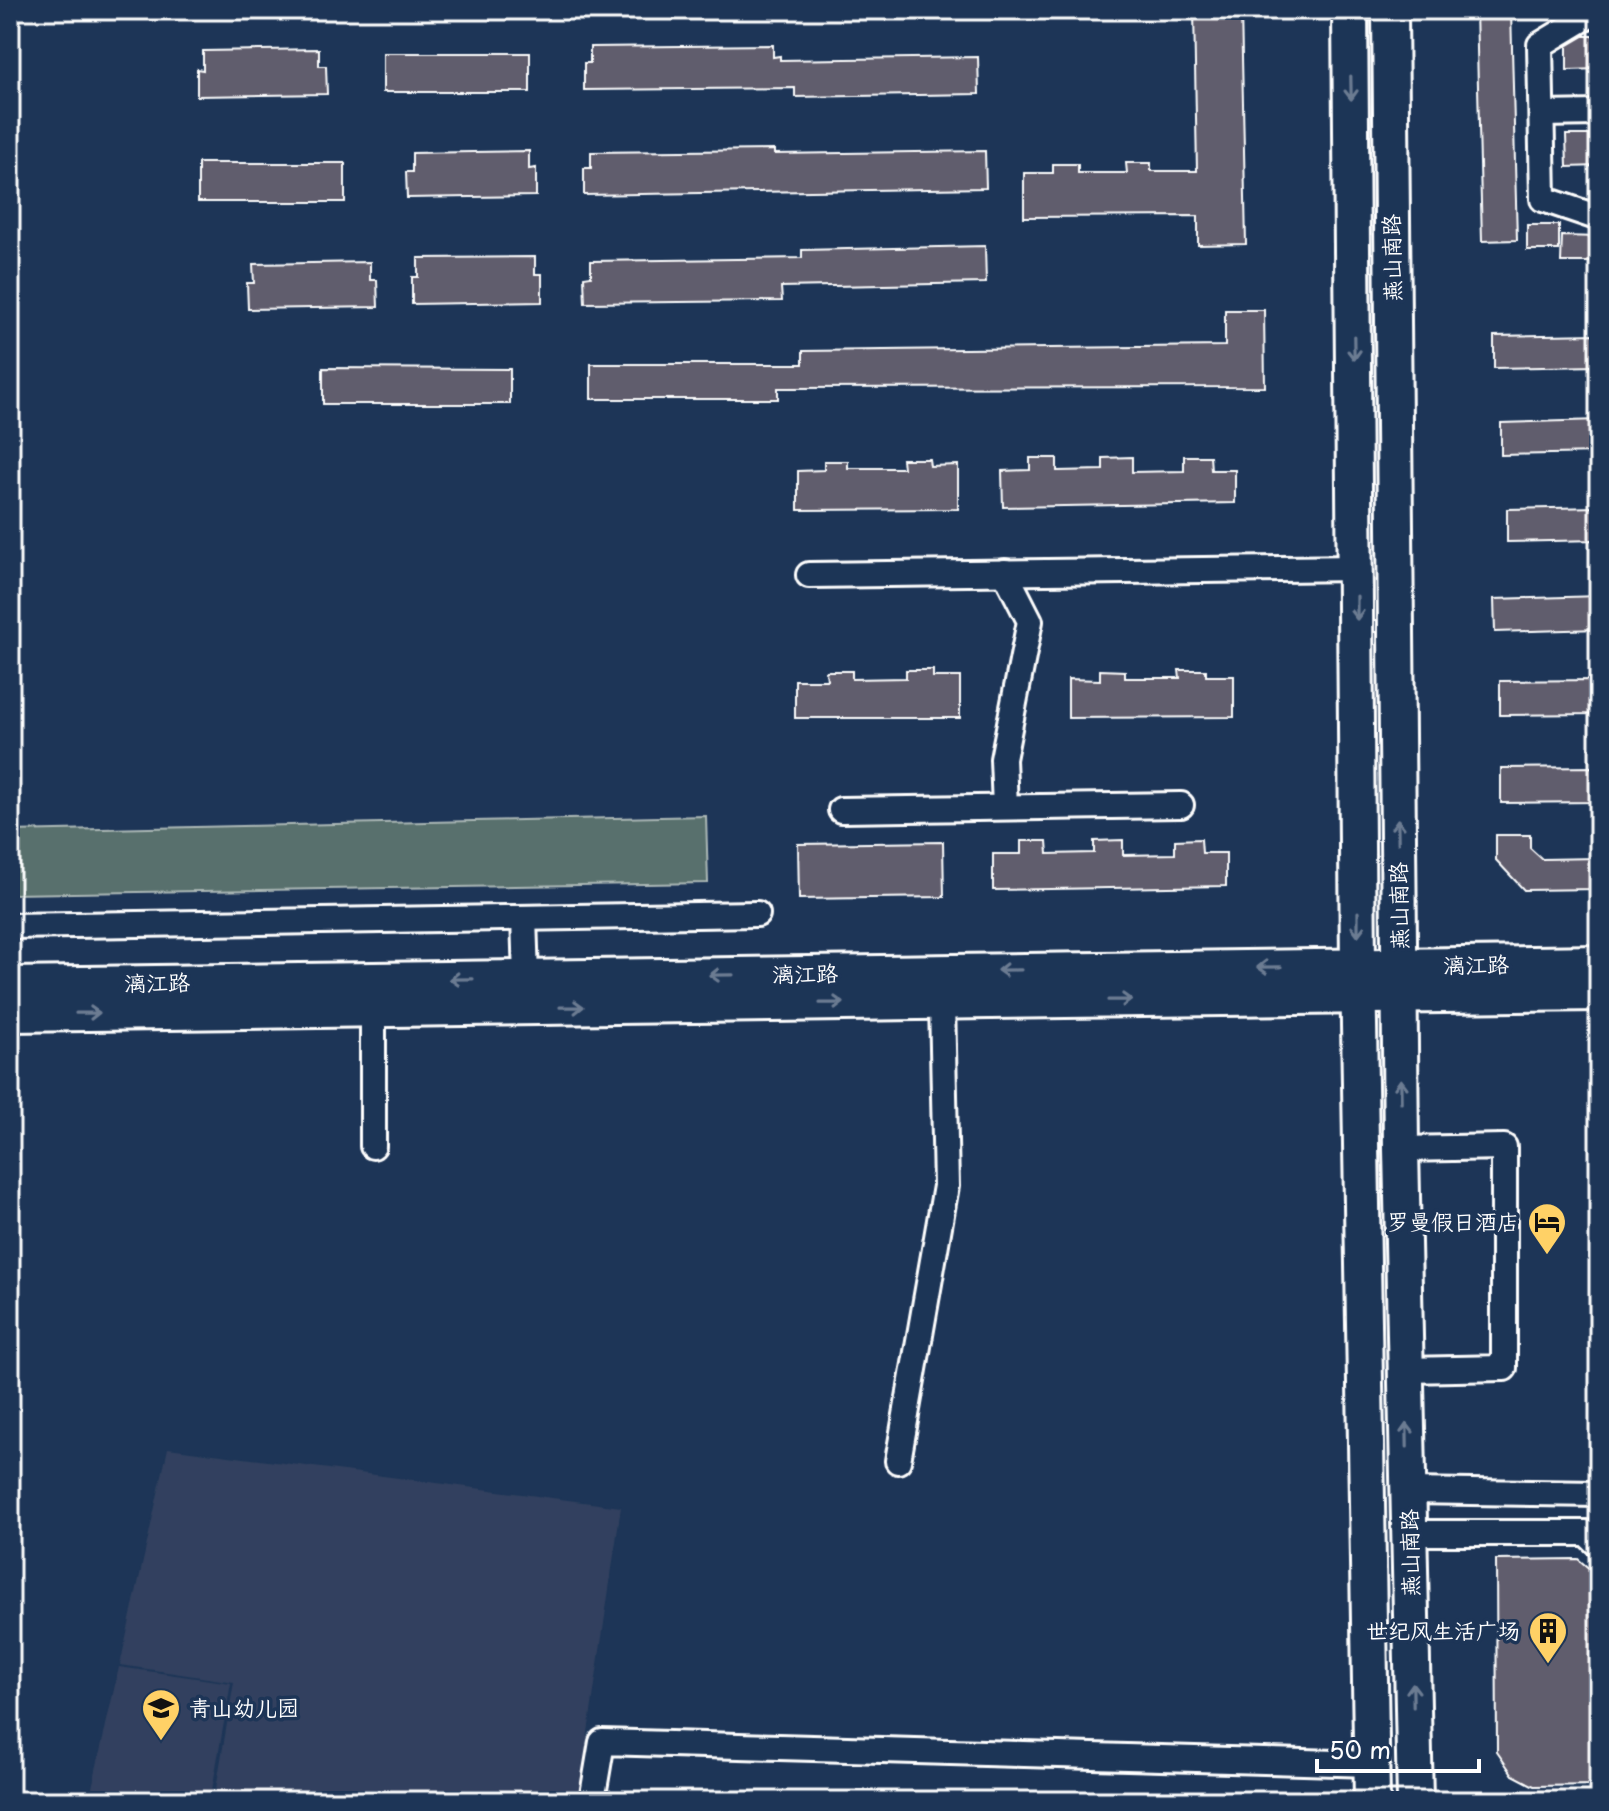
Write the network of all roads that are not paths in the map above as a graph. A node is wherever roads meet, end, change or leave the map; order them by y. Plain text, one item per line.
1 (1350, 10) edge
2 (1390, 10) edge
3 (1598, 10) edge
4 (1599, 113) edge
5 (1542, 114) junction
6 (1599, 218) edge
7 (1393, 302) junction
8 (1354, 303) junction
9 (1394, 567) junction
10 (1357, 568) junction
11 (1005, 572) junction
12 (809, 575) dead end
13 (1181, 805) dead end
14 (1005, 807) junction
15 (841, 810) dead end
16 (757, 914) dead end
17 (524, 918) junction
18 (10, 926) edge
19 (1599, 963) edge
20 (526, 978) junction
21 (1359, 981) junction
22 (1400, 982) junction
23 (10, 985) edge
24 (1599, 993) edge
25 (942, 1002) junction
26 (373, 1009) junction
27 (10, 1014) edge
28 (373, 1146) dead end
29 (1401, 1149) junction
30 (1406, 1382) junction
31 (1365, 1394) junction
32 (898, 1461) dead end
33 (1409, 1491) junction
34 (1599, 1494) edge
35 (1410, 1533) junction
36 (1599, 1545) edge
37 (1371, 1764) junction
38 (592, 1801) edge
39 (1372, 1801) edge
40 (1415, 1801) edge

1 -> 8 main road, 燕山南路
2 - 7 main road, 燕山南路
3 - 5 street
4 - 5 street
5 - 6 street
7 - 8 main road
7 - 9 main road, 燕山南路
8 -> 10 main road, 燕山南路
9 - 10 main road
22 -> 9 main road, 燕山南路
10 - 11 street
10 -> 21 main road, 燕山南路
11 - 12 street
11 - 14 street
13 - 14 street
14 - 15 street
16 - 17 street
17 - 18 street
17 - 20 street
19 - 22 main road, 漓江路
21 -> 20 main road, 漓江路
20 -> 23 main road, 漓江路
21 - 22 main road, 漓江路
25 -> 21 main road, 漓江路
21 - 31 main road, 燕山南路
22 - 24 main road, 漓江路
29 -> 22 main road, 燕山南路
26 -> 25 main road, 漓江路
25 - 32 street
27 -> 26 main road, 漓江路
26 - 28 street
29 - 30 main road, 燕山南路
29 - 30 street
30 - 31 main road
33 -> 30 main road, 燕山南路
31 - 37 main road, 燕山南路
33 - 34 street
33 - 35 main road, 燕山南路
35 - 36 street
40 -> 35 main road, 燕山南路
37 - 38 street
37 - 39 main road, 燕山南路

